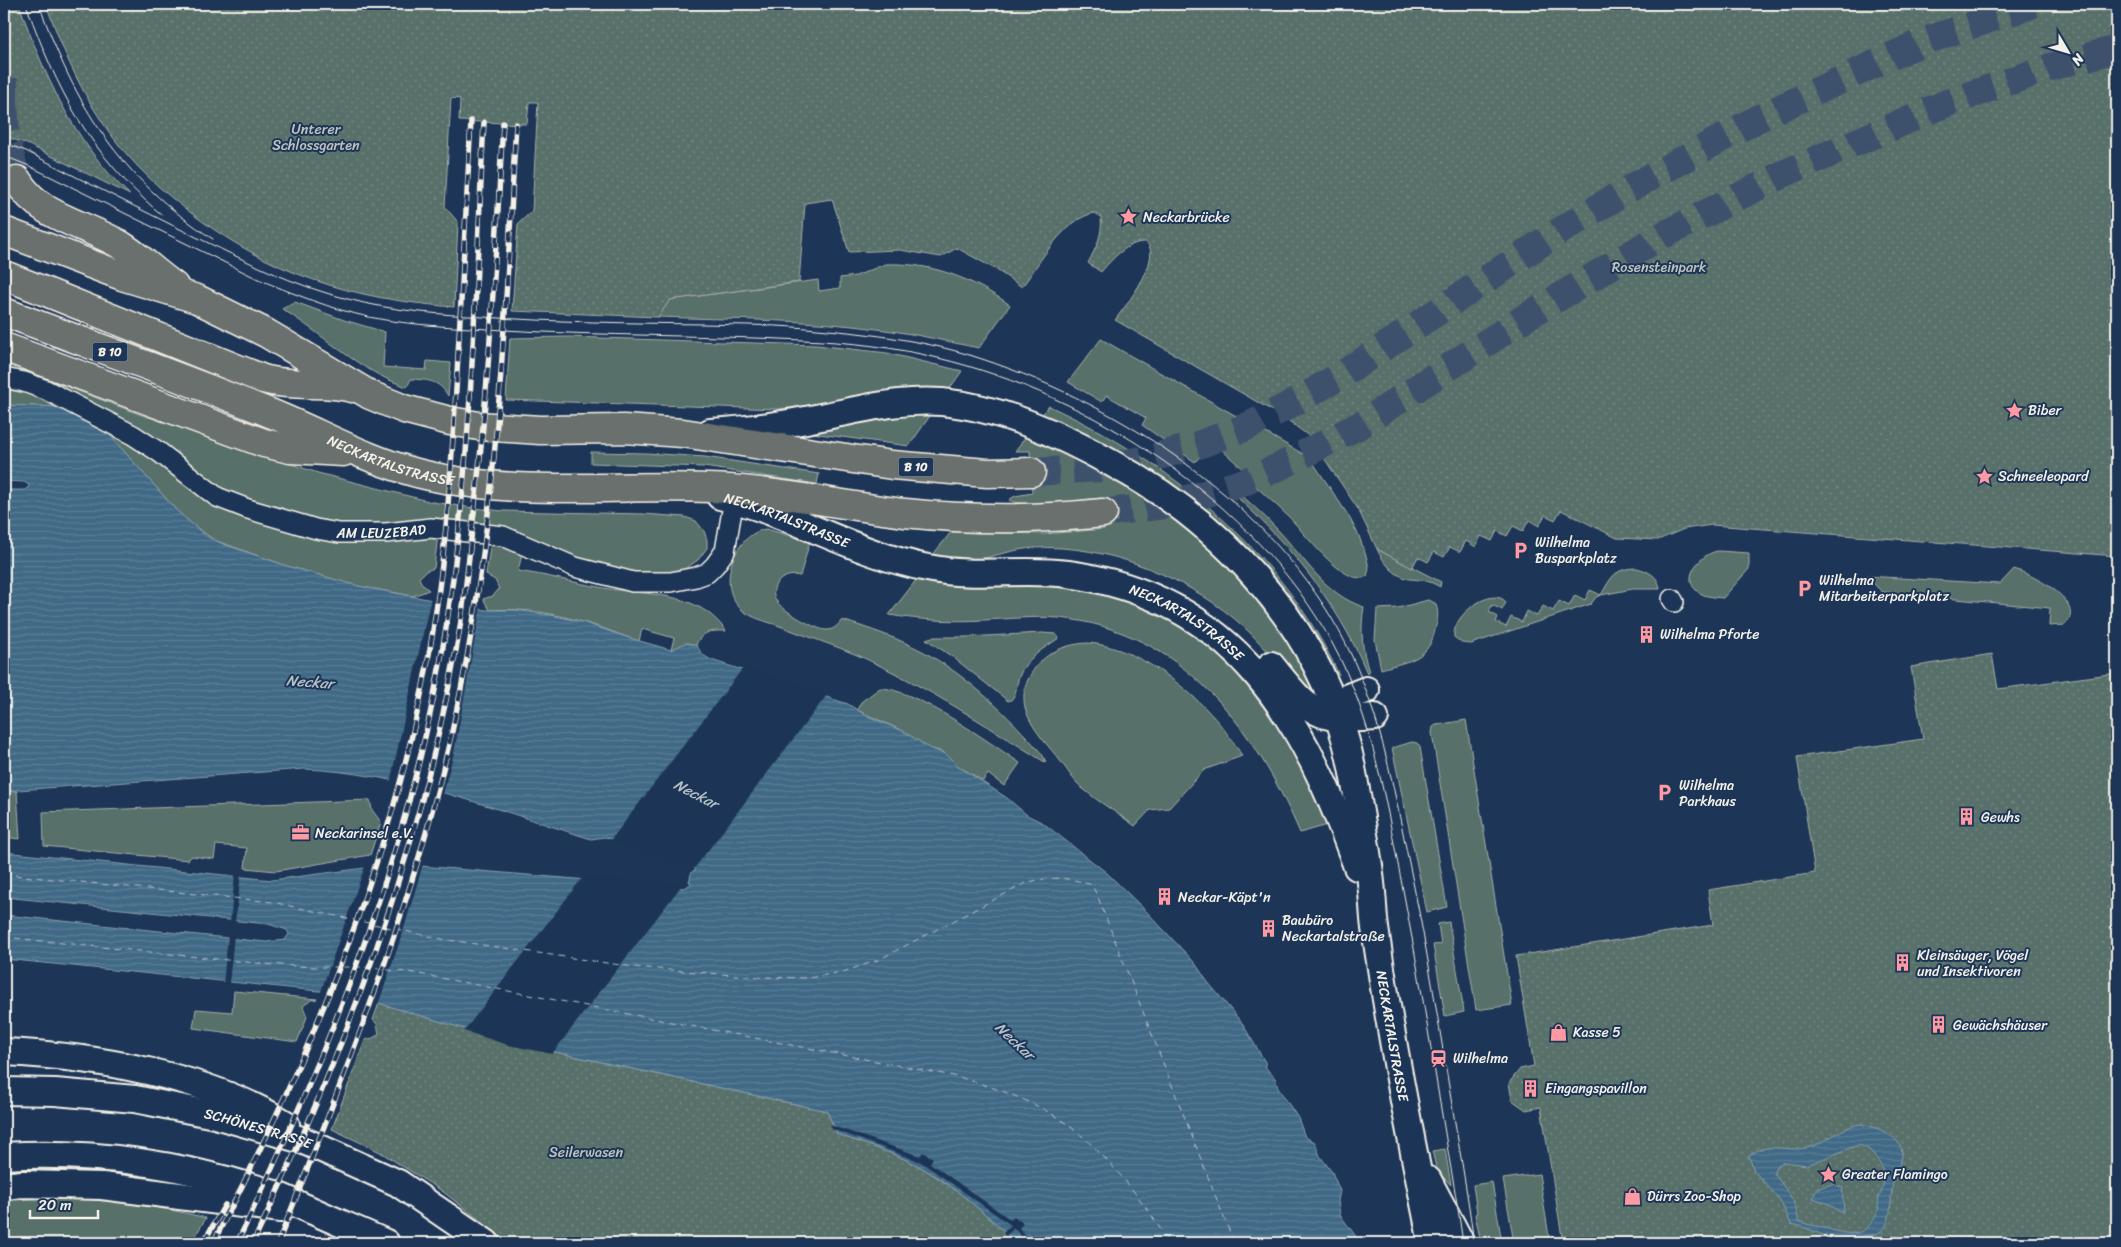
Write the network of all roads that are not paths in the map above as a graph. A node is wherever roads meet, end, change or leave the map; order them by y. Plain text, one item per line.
1 (17, 180) tunnel mouth
2 (4, 231) edge
3 (4, 275) edge
4 (197, 299) junction
5 (4, 312) edge
6 (4, 347) edge
7 (4, 378) edge
8 (370, 395) junction
9 (683, 433) junction
10 (378, 460) junction
11 (1031, 472) tunnel mouth
12 (678, 488) junction
13 (734, 499) junction
14 (1103, 514) tunnel mouth
15 (996, 571) junction
16 (1342, 704) junction
17 (1311, 758) junction
18 (1353, 770) junction
19 (1375, 928) junction
20 (4, 1052) edge
21 (4, 1091) edge
22 (1412, 1141) junction
23 (337, 1155) junction
24 (4, 1156) edge
25 (4, 1186) edge
26 (317, 1213) junction
27 (386, 1243) edge
28 (486, 1243) edge
29 (1432, 1243) edge
30 (1461, 1243) edge

1 - 4 main road, B 10
2 - 4 main road, B 10
3 - 8 main road
4 - 8 main road, B 10
5 - 10 main road, NECKARTALSTRASSE / B 10
6 - 10 main road, B 10
7 - 13 street, AM LEUZEBAD
8 - 9 main road, B 10
9 - 11 main road, B 10
9 - 16 main road, NECKARTALSTRASSE
10 - 12 main road, NECKARTALSTRASSE / B 10
12 - 13 main road, NECKARTALSTRASSE
12 - 14 main road, B 10
13 - 15 main road, NECKARTALSTRASSE
15 - 16 main road
15 - 17 main road, NECKARTALSTRASSE
16 - 17 main road
16 - 18 main road, NECKARTALSTRASSE
16 - 18 main road
17 - 19 main road, NECKARTALSTRASSE
18 - 19 main road, NECKARTALSTRASSE
19 - 22 main road, NECKARTALSTRASSE
20 - 23 main road
21 - 23 main road, SCHÖNESTRASSE
22 - 29 main road, NECKARTALSTRASSE
22 - 30 main road, NECKARTALSTRASSE
23 - 28 main road, SCHÖNESTRASSE
24 - 26 main road
25 - 26 main road
26 - 27 main road

